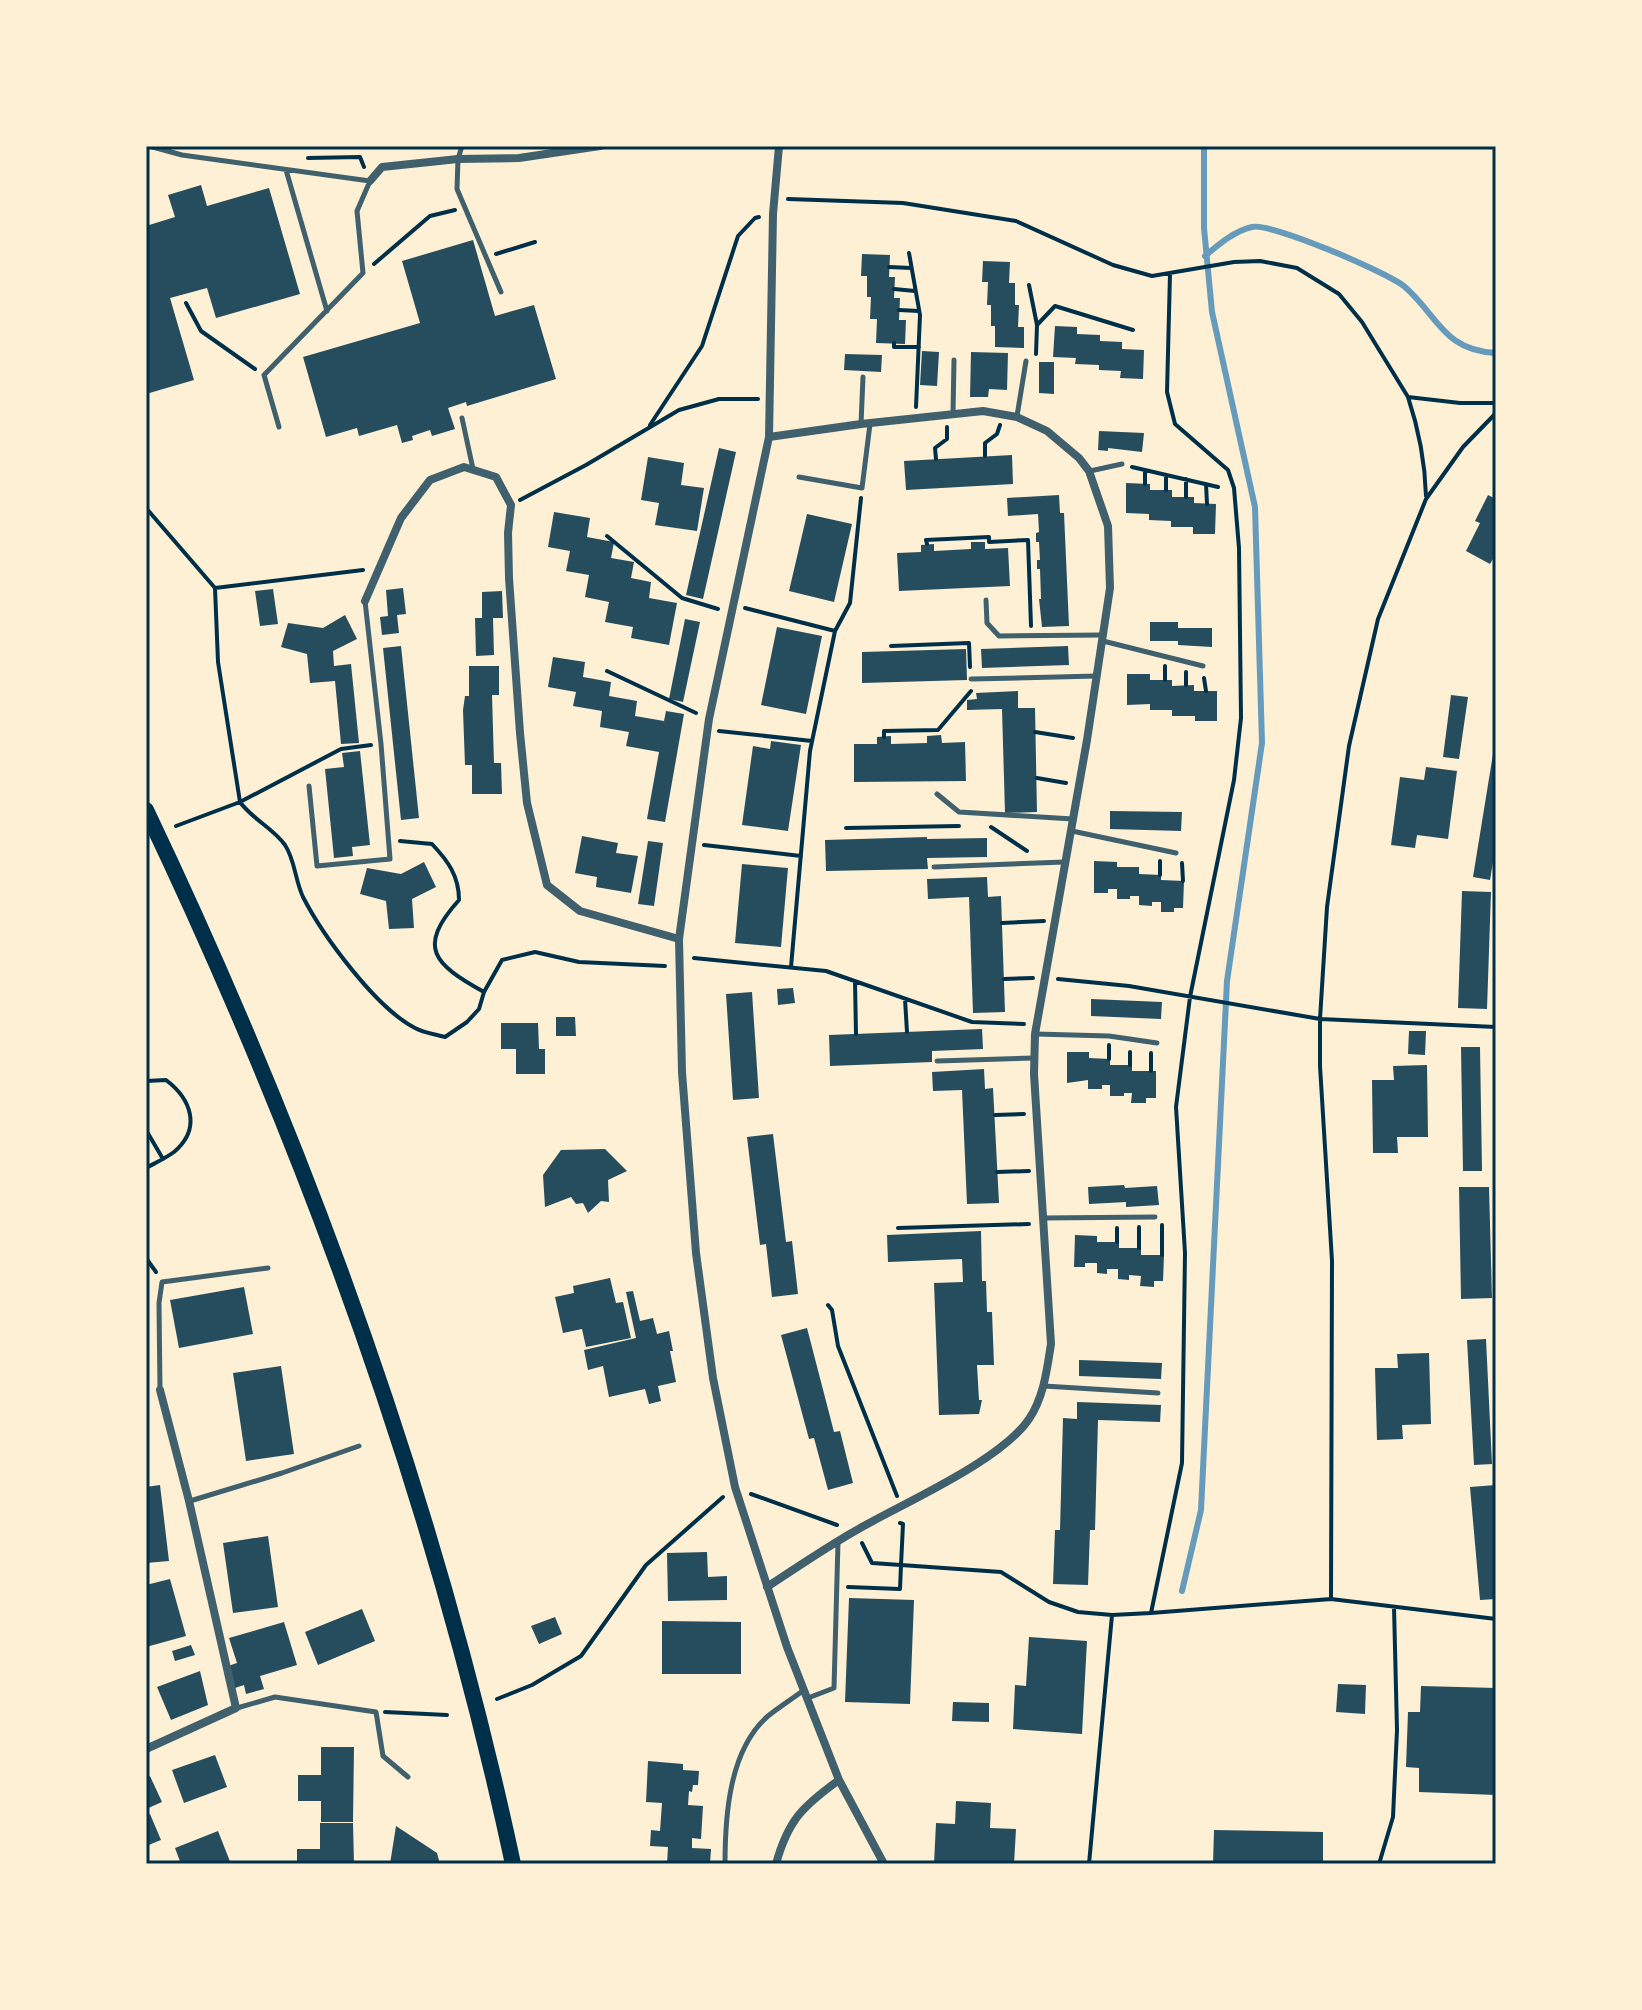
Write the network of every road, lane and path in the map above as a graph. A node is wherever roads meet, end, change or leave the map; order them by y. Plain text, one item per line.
1 (149, 146) edge
2 (462, 146) edge
3 (600, 146) edge
4 (779, 146) edge
5 (1022, 146) edge
6 (1062, 147) edge
7 (458, 159) junction
8 (286, 170) junction
9 (370, 181) junction
10 (774, 199) junction
11 (465, 207) junction
12 (773, 214) junction
13 (535, 242) dead end
14 (909, 253) dead end
15 (486, 257) junction
16 (889, 267) dead end
17 (911, 268) junction
18 (363, 273) junction
19 (1170, 274) junction
20 (1029, 285) dead end
21 (894, 289) dead end
22 (915, 291) junction
23 (501, 292) dead end
24 (186, 303) dead end
25 (899, 310) dead end
26 (327, 311) junction
27 (919, 311) junction
28 (1037, 325) junction
29 (1133, 330) dead end
30 (894, 343) dead end
31 (919, 347) junction
32 (954, 360) dead end
33 (1026, 361) joint
34 (264, 375) junction
35 (863, 377) dead end
36 (1408, 397) junction
37 (770, 400) junction
38 (1496, 403) edge
39 (1496, 413) edge
40 (950, 414) junction
41 (1003, 415) junction
42 (916, 417) junction
43 (1017, 417) junction
44 (462, 418) dead end
45 (865, 423) junction
46 (279, 427) dead end
47 (649, 427) junction
48 (769, 437) junction
49 (985, 456) dead end
50 (936, 459) dead end
51 (1122, 464) joint
52 (474, 470) junction
53 (1145, 470) junction
54 (1089, 471) junction
55 (1166, 475) junction
56 (799, 477) dead end
57 (1186, 479) junction
58 (1145, 484) dead end
59 (1206, 484) junction
60 (1218, 487) dead end
61 (862, 488) junction
62 (1166, 490) dead end
63 (1186, 497) dead end
64 (1426, 499) junction
65 (1207, 504) dead end
66 (511, 505) junction
67 (146, 508) edge
68 (607, 536) dead end
69 (1036, 538) dead end
70 (1028, 540) junction
71 (927, 544) dead end
72 (1029, 565) junction
73 (1037, 565) dead end
74 (379, 569) junction
75 (215, 588) junction
76 (986, 600) dead end
77 (365, 601) joint
78 (1030, 603) junction
79 (1039, 603) dead end
80 (733, 610) junction
81 (835, 631) junction
82 (1032, 635) junction
83 (1104, 638) junction
84 (891, 646) dead end
85 (1203, 666) dead end
86 (607, 671) dead end
87 (1098, 676) junction
88 (971, 679) junction
89 (709, 719) junction
90 (708, 729) junction
91 (1035, 732) dead end
92 (884, 737) dead end
93 (1087, 740) junction
94 (812, 741) junction
95 (381, 744) junction
96 (1037, 778) dead end
97 (309, 786) dead end
98 (1079, 786) junction
99 (937, 794) dead end
100 (240, 802) junction
101 (146, 810) edge
102 (1074, 819) junction
103 (973, 825) dead end
104 (989, 825) dead end
105 (176, 826) dead end
106 (846, 828) dead end
107 (1072, 831) junction
108 (388, 840) junction
109 (692, 844) junction
110 (1176, 853) dead end
111 (801, 856) junction
112 (1065, 862) junction
113 (1045, 864) junction
114 (934, 867) dead end
115 (1055, 920) junction
116 (1002, 923) dead end
117 (679, 939) junction
118 (680, 962) junction
119 (791, 967) junction
120 (1044, 977) junction
121 (1004, 979) dead end
122 (855, 981) junction
123 (484, 992) junction
124 (1190, 997) junction
125 (905, 999) junction
126 (1320, 1019) junction
127 (1496, 1027) edge
128 (1035, 1029) junction
129 (907, 1032) dead end
130 (856, 1034) dead end
131 (1157, 1043) dead end
132 (1034, 1058) junction
133 (937, 1061) dead end
134 (146, 1081) edge
135 (1036, 1113) junction
136 (995, 1115) dead end
137 (146, 1130) edge
138 (163, 1159) junction
139 (146, 1168) edge
140 (1039, 1171) junction
141 (997, 1172) dead end
142 (1139, 1217) junction
143 (1155, 1217) joint
144 (1043, 1221) junction
145 (898, 1228) dead end
146 (1139, 1248) dead end
147 (1162, 1255) dead end
148 (146, 1258) edge
149 (268, 1268) dead end
150 (162, 1282) junction
151 (828, 1305) dead end
152 (1044, 1386) junction
153 (160, 1390) joint
154 (1158, 1393) dead end
155 (359, 1446) dead end
156 (735, 1487) junction
157 (189, 1501) junction
158 (901, 1506) junction
159 (894, 1520) dead end
160 (854, 1531) junction
161 (838, 1542) junction
162 (901, 1565) junction
163 (767, 1587) junction
164 (848, 1587) dead end
165 (1331, 1599) junction
166 (1394, 1607) junction
167 (1151, 1613) junction
168 (1112, 1615) junction
169 (1496, 1619) edge
170 (805, 1694) junction
171 (497, 1699) dead end
172 (236, 1708) junction
173 (376, 1712) junction
174 (447, 1715) dead end
175 (146, 1749) edge
176 (408, 1777) dead end
177 (839, 1780) junction
178 (513, 1864) edge
179 (725, 1864) edge
180 (776, 1864) edge
181 (884, 1864) edge
182 (1089, 1864) edge
183 (1379, 1864) edge

1 - 8 lane
2 - 7 lane
3 - 7 street
4 - 10 street
5 - 6 path
7 - 9 street
7 - 11 lane
8 - 9 lane
8 - 26 lane
9 - 18 lane
10 - 12 street
10 - 19 path
11 - 15 lane
11 - 18 path
12 - 37 street
12 - 47 path
13 - 15 path
14 - 17 path
15 - 23 lane
16 - 17 path
17 - 22 path
18 - 26 lane
19 - 36 path
19 - 124 path
20 - 28 path
21 - 22 path
22 - 27 path
24 - 34 path
25 - 27 path
26 - 34 lane
27 - 31 path
28 - 29 path
28 - 33 path
30 - 31 path
31 - 42 path
32 - 40 lane
33 - 43 lane
34 - 46 lane
35 - 45 lane
36 - 38 path
36 - 64 path
37 - 47 path
37 - 48 street
39 - 64 path
40 - 41 street
40 - 42 street
40 - 50 path
41 - 43 street
41 - 49 path
42 - 45 street
43 - 54 street
44 - 52 lane
45 - 48 street
45 - 61 lane
47 - 66 path
48 - 80 street
51 - 53 path
51 - 54 lane
52 - 66 street
52 - 74 street
53 - 55 path
53 - 58 path
54 - 83 street
55 - 57 path
55 - 62 path
56 - 61 lane
57 - 59 path
57 - 63 path
59 - 60 path
59 - 65 path
61 - 81 path
64 - 126 path
66 - 117 street
67 - 75 path
68 - 80 path
69 - 70 path
70 - 71 path
70 - 72 path
72 - 73 path
72 - 78 path
74 - 75 path
74 - 77 street
75 - 100 path
76 - 82 lane
77 - 95 lane
78 - 79 path
78 - 82 path
80 - 81 path
80 - 89 street
81 - 94 path
82 - 83 lane
83 - 85 lane
83 - 87 street
84 - 88 path
86 - 89 path
87 - 88 lane
87 - 93 street
88 - 92 path
89 - 90 street
90 - 94 path
90 - 109 street
91 - 93 path
93 - 98 street
94 - 111 path
95 - 100 path
95 - 108 lane
96 - 98 path
97 - 108 lane
98 - 102 street
99 - 102 lane
100 - 105 path
100 - 123 path
101 - 178 main road
102 - 107 street
103 - 106 path
104 - 113 path
107 - 110 lane
107 - 112 street
108 - 123 path
109 - 111 path
109 - 117 street
111 - 119 path
112 - 113 lane
112 - 115 street
113 - 114 lane
115 - 116 path
115 - 120 street
117 - 118 street
118 - 119 path
118 - 123 path
118 - 156 street
119 - 122 path
120 - 121 path
120 - 124 path
120 - 128 street
122 - 125 path
122 - 130 path
124 - 126 path
124 - 167 path
125 - 128 path
125 - 129 path
126 - 127 path
126 - 165 path
128 - 131 lane
128 - 132 street
132 - 133 lane
132 - 135 street
134 - 138 path
135 - 136 path
135 - 140 street
137 - 138 path
138 - 139 path
140 - 141 path
140 - 144 street
142 - 143 lane
142 - 144 lane
142 - 146 path
143 - 147 path
144 - 145 path
144 - 152 street
148 - 150 path
149 - 150 lane
150 - 153 lane
151 - 158 path
152 - 154 lane
152 - 158 street
153 - 157 street
155 - 157 lane
156 - 160 path
156 - 163 street
156 - 171 path
157 - 172 street
158 - 160 street
159 - 162 path
160 - 161 street
160 - 162 path
161 - 163 street
161 - 170 lane
162 - 164 path
162 - 168 path
163 - 170 street
165 - 166 path
165 - 167 path
166 - 169 path
166 - 183 path
167 - 168 path
168 - 182 path
170 - 177 street
170 - 179 lane
172 - 173 lane
172 - 175 street
173 - 174 path
173 - 176 lane
177 - 180 street
177 - 181 street

